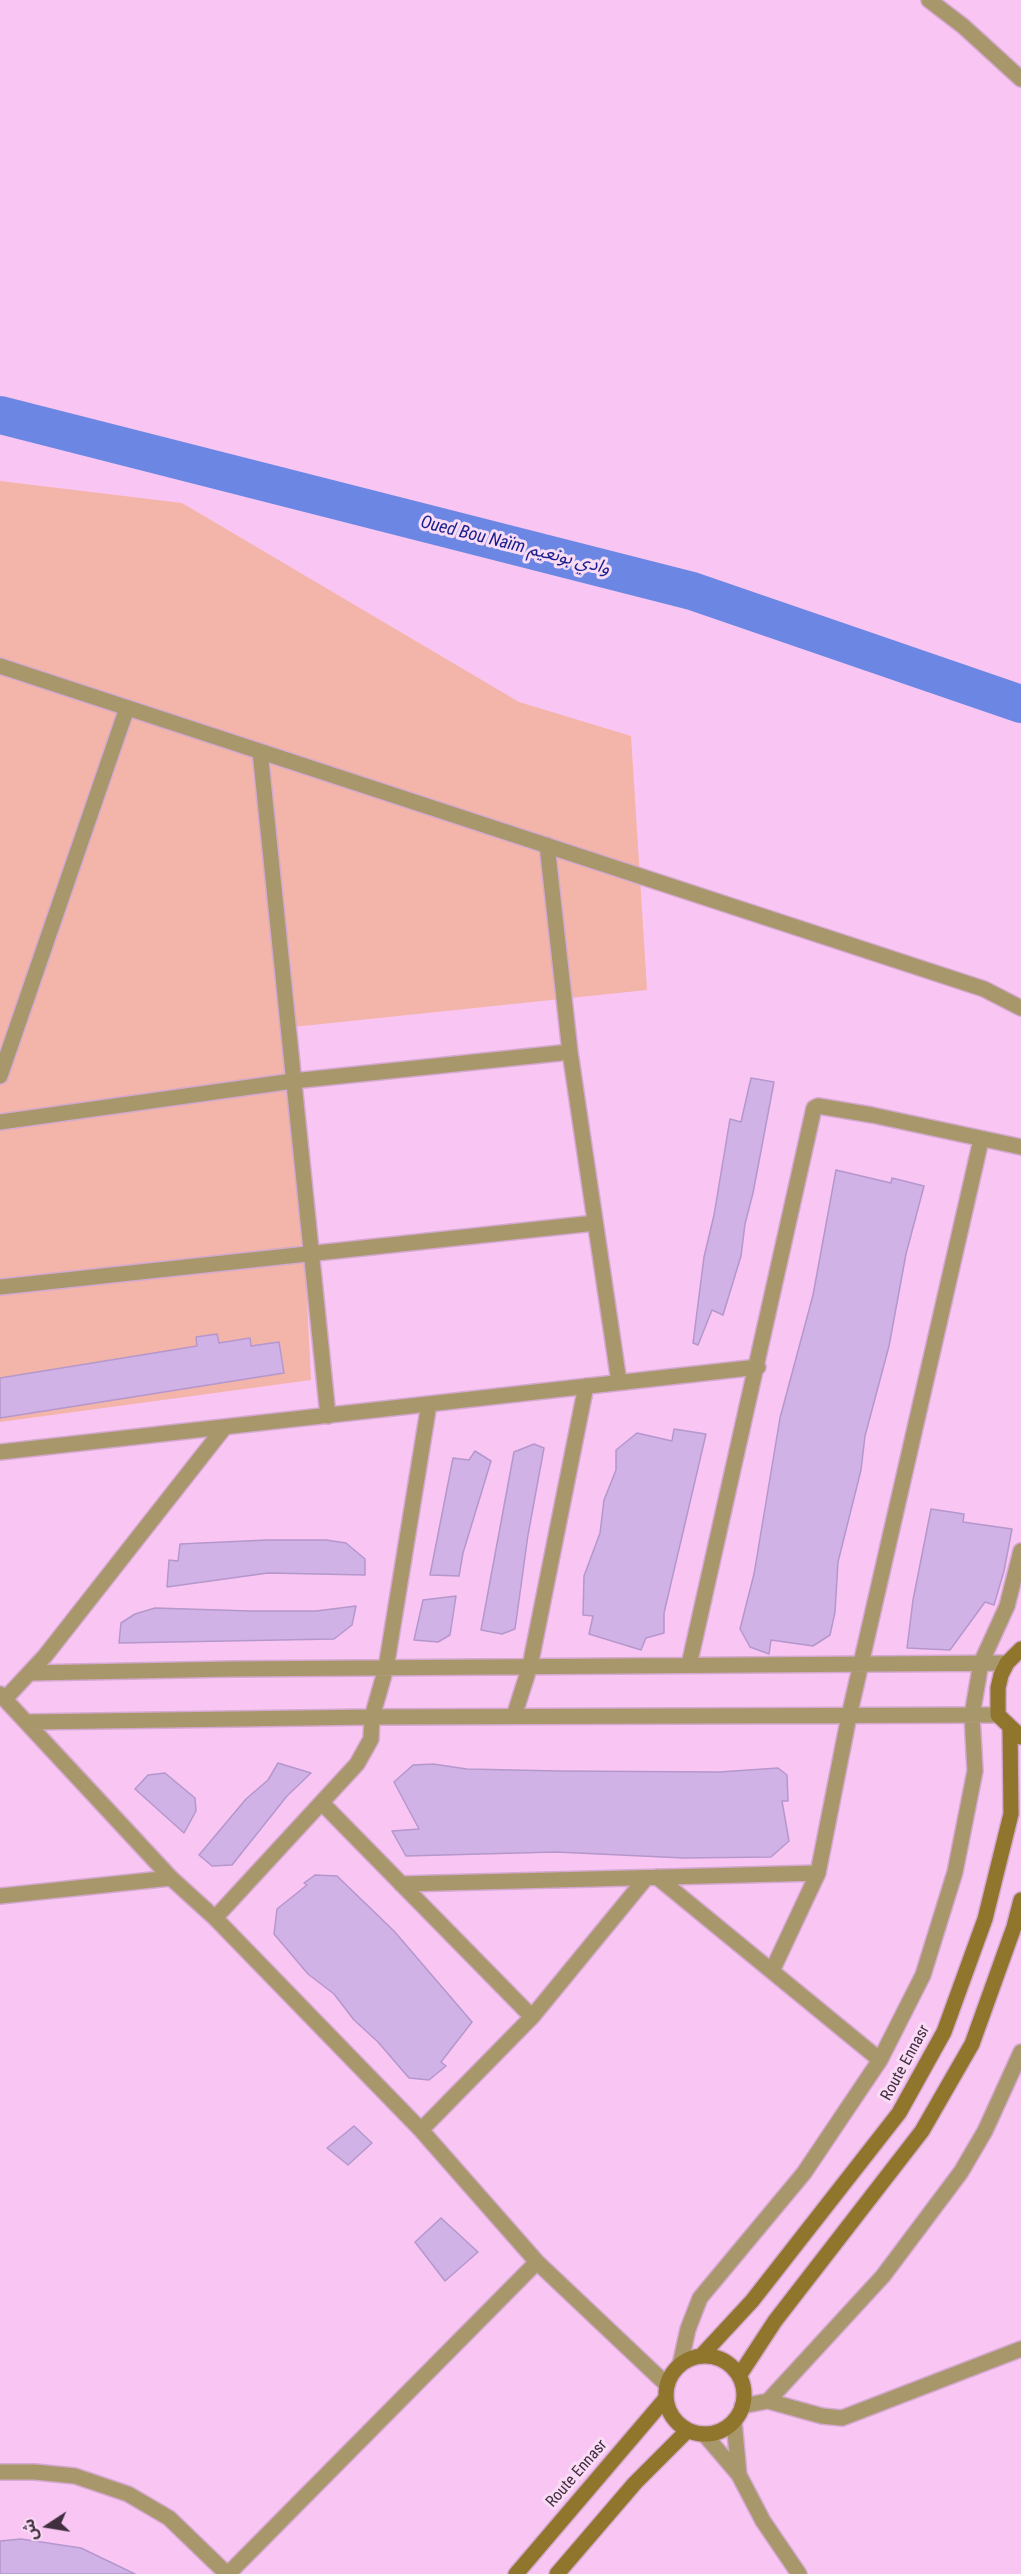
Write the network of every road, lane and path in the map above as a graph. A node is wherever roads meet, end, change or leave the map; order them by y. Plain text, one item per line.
1 (929, 0) edge
2 (1021, 79) edge
3 (0, 666) edge
4 (127, 708) junction
5 (260, 751) junction
6 (547, 845) junction
7 (1021, 1008) edge
8 (570, 1052) junction
9 (0, 1076) edge
10 (293, 1081) junction
11 (0, 1122) edge
12 (981, 1140) junction
13 (1021, 1148) edge
14 (595, 1223) junction
15 (311, 1254) junction
16 (0, 1287) edge
17 (758, 1367) junction
18 (619, 1382) junction
19 (586, 1386) junction
20 (429, 1404) junction
21 (327, 1416) junction
22 (224, 1428) junction
23 (0, 1452) edge
24 (1021, 1551) edge
25 (1021, 1649) edge
26 (981, 1663) junction
27 (1007, 1663) junction
28 (862, 1664) junction
29 (689, 1665) junction
30 (530, 1666) junction
31 (386, 1668) junction
32 (31, 1673) junction
33 (2, 1697) edge
34 (972, 1715) junction
35 (998, 1715) junction
36 (514, 1716) junction
37 (849, 1716) junction
38 (372, 1717) junction
39 (28, 1722) junction
40 (1015, 1732) edge
41 (322, 1803) junction
42 (818, 1873) junction
43 (171, 1878) junction
44 (651, 1878) junction
45 (401, 1884) junction
46 (0, 1896) edge
47 (1021, 1900) edge
48 (215, 1918) junction
49 (772, 1971) junction
50 (532, 2017) junction
51 (1021, 2052) edge
52 (880, 2060) junction
53 (421, 2130) junction
54 (537, 2262) junction
55 (1021, 2349) edge
56 (701, 2356) junction
57 (680, 2365) junction
58 (739, 2376) junction
59 (667, 2391) junction
60 (768, 2401) junction
61 (742, 2406) junction
62 (734, 2421) junction
63 (688, 2430) junction
64 (704, 2434) junction
65 (0, 2472) edge
66 (739, 2475) junction
67 (227, 2574) edge
68 (516, 2574) edge
69 (556, 2574) edge
70 (799, 2574) edge

1 - 2 street
3 - 4 street
4 - 5 street
4 - 9 street
5 - 6 street
5 - 10 street
6 - 7 street
6 - 8 street
8 - 10 street
8 - 14 street
10 - 11 street
10 - 15 street
12 - 13 street
12 - 17 street
12 - 28 street
14 - 15 street
14 - 18 street
15 - 16 street
15 - 21 street
17 - 18 street
17 - 29 street
18 - 19 street
19 - 20 street
19 - 30 street
20 - 21 street
20 - 31 street
21 - 22 street
22 - 23 street
22 - 32 street
24 - 26 street
25 - 27 main road
26 - 27 street
26 - 28 street
26 - 34 street
27 - 35 main road
28 - 29 street
28 - 37 street
29 - 30 street
30 - 31 street
30 - 36 street
31 - 32 street
31 - 38 street
32 - 33 street
33 - 39 street
34 - 35 street
34 - 37 street
34 - 52 street
35 - 40 main road
36 - 37 street
36 - 38 street
37 - 42 street
38 - 39 street
38 - 41 street
39 - 43 street
40 - 56 main road, Route Ennasr
41 - 45 street
41 - 48 street
42 - 44 street
42 - 49 street
43 - 46 street
43 - 48 street
44 - 45 street
44 - 49 street
44 - 50 street
45 - 50 street
47 - 58 main road
48 - 53 street
49 - 52 street
50 - 53 street
51 - 60 street
52 - 57 street
53 - 54 street
54 - 59 street
54 - 67 street
55 - 60 street
56 - 57 main road
56 - 58 main road
57 - 59 main road
58 - 61 main road
59 - 63 main road
59 - 68 main road, Route Ennasr
60 - 61 street
61 - 62 main road
62 - 64 main road
62 - 66 street
63 - 64 main road
63 - 69 main road
64 - 66 street
65 - 67 street
66 - 70 street

